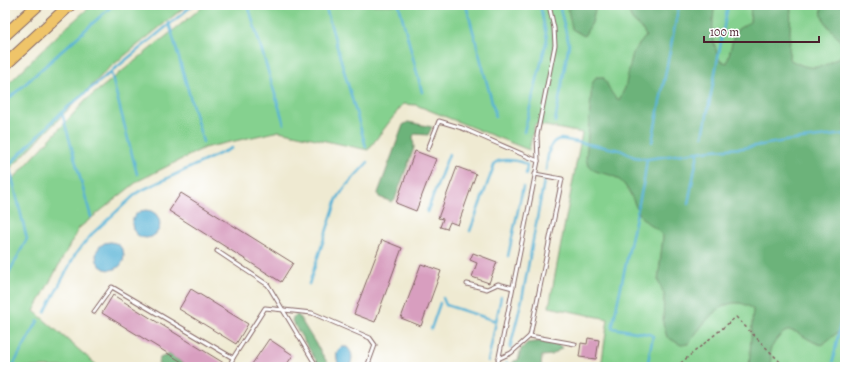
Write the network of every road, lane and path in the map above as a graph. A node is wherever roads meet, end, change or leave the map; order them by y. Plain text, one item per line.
1 (38, 5) edge
2 (70, 5) edge
3 (549, 5) edge
4 (5, 35) edge
5 (5, 65) edge
6 (428, 149) dead end
7 (538, 161) junction
8 (535, 174) junction
9 (217, 252) dead end
10 (467, 284) dead end
11 (513, 288) junction
12 (283, 310) junction
13 (94, 312) dead end
14 (530, 336) junction
15 (574, 344) dead end
16 (233, 358) junction
17 (498, 360) junction
18 (229, 367) edge
19 (317, 367) edge
20 (367, 367) edge
21 (497, 367) edge
22 (676, 367) edge
23 (785, 367) edge

1 - 4 highway
2 - 5 highway
3 - 7 lane
6 - 7 lane
7 - 8 lane
8 - 11 lane
8 - 14 lane
9 - 12 lane
10 - 11 lane
11 - 17 lane
12 - 16 lane
12 - 19 lane
12 - 20 lane
13 - 16 lane
14 - 15 lane
14 - 17 lane
16 - 18 lane
17 - 21 lane
22 - 23 path

